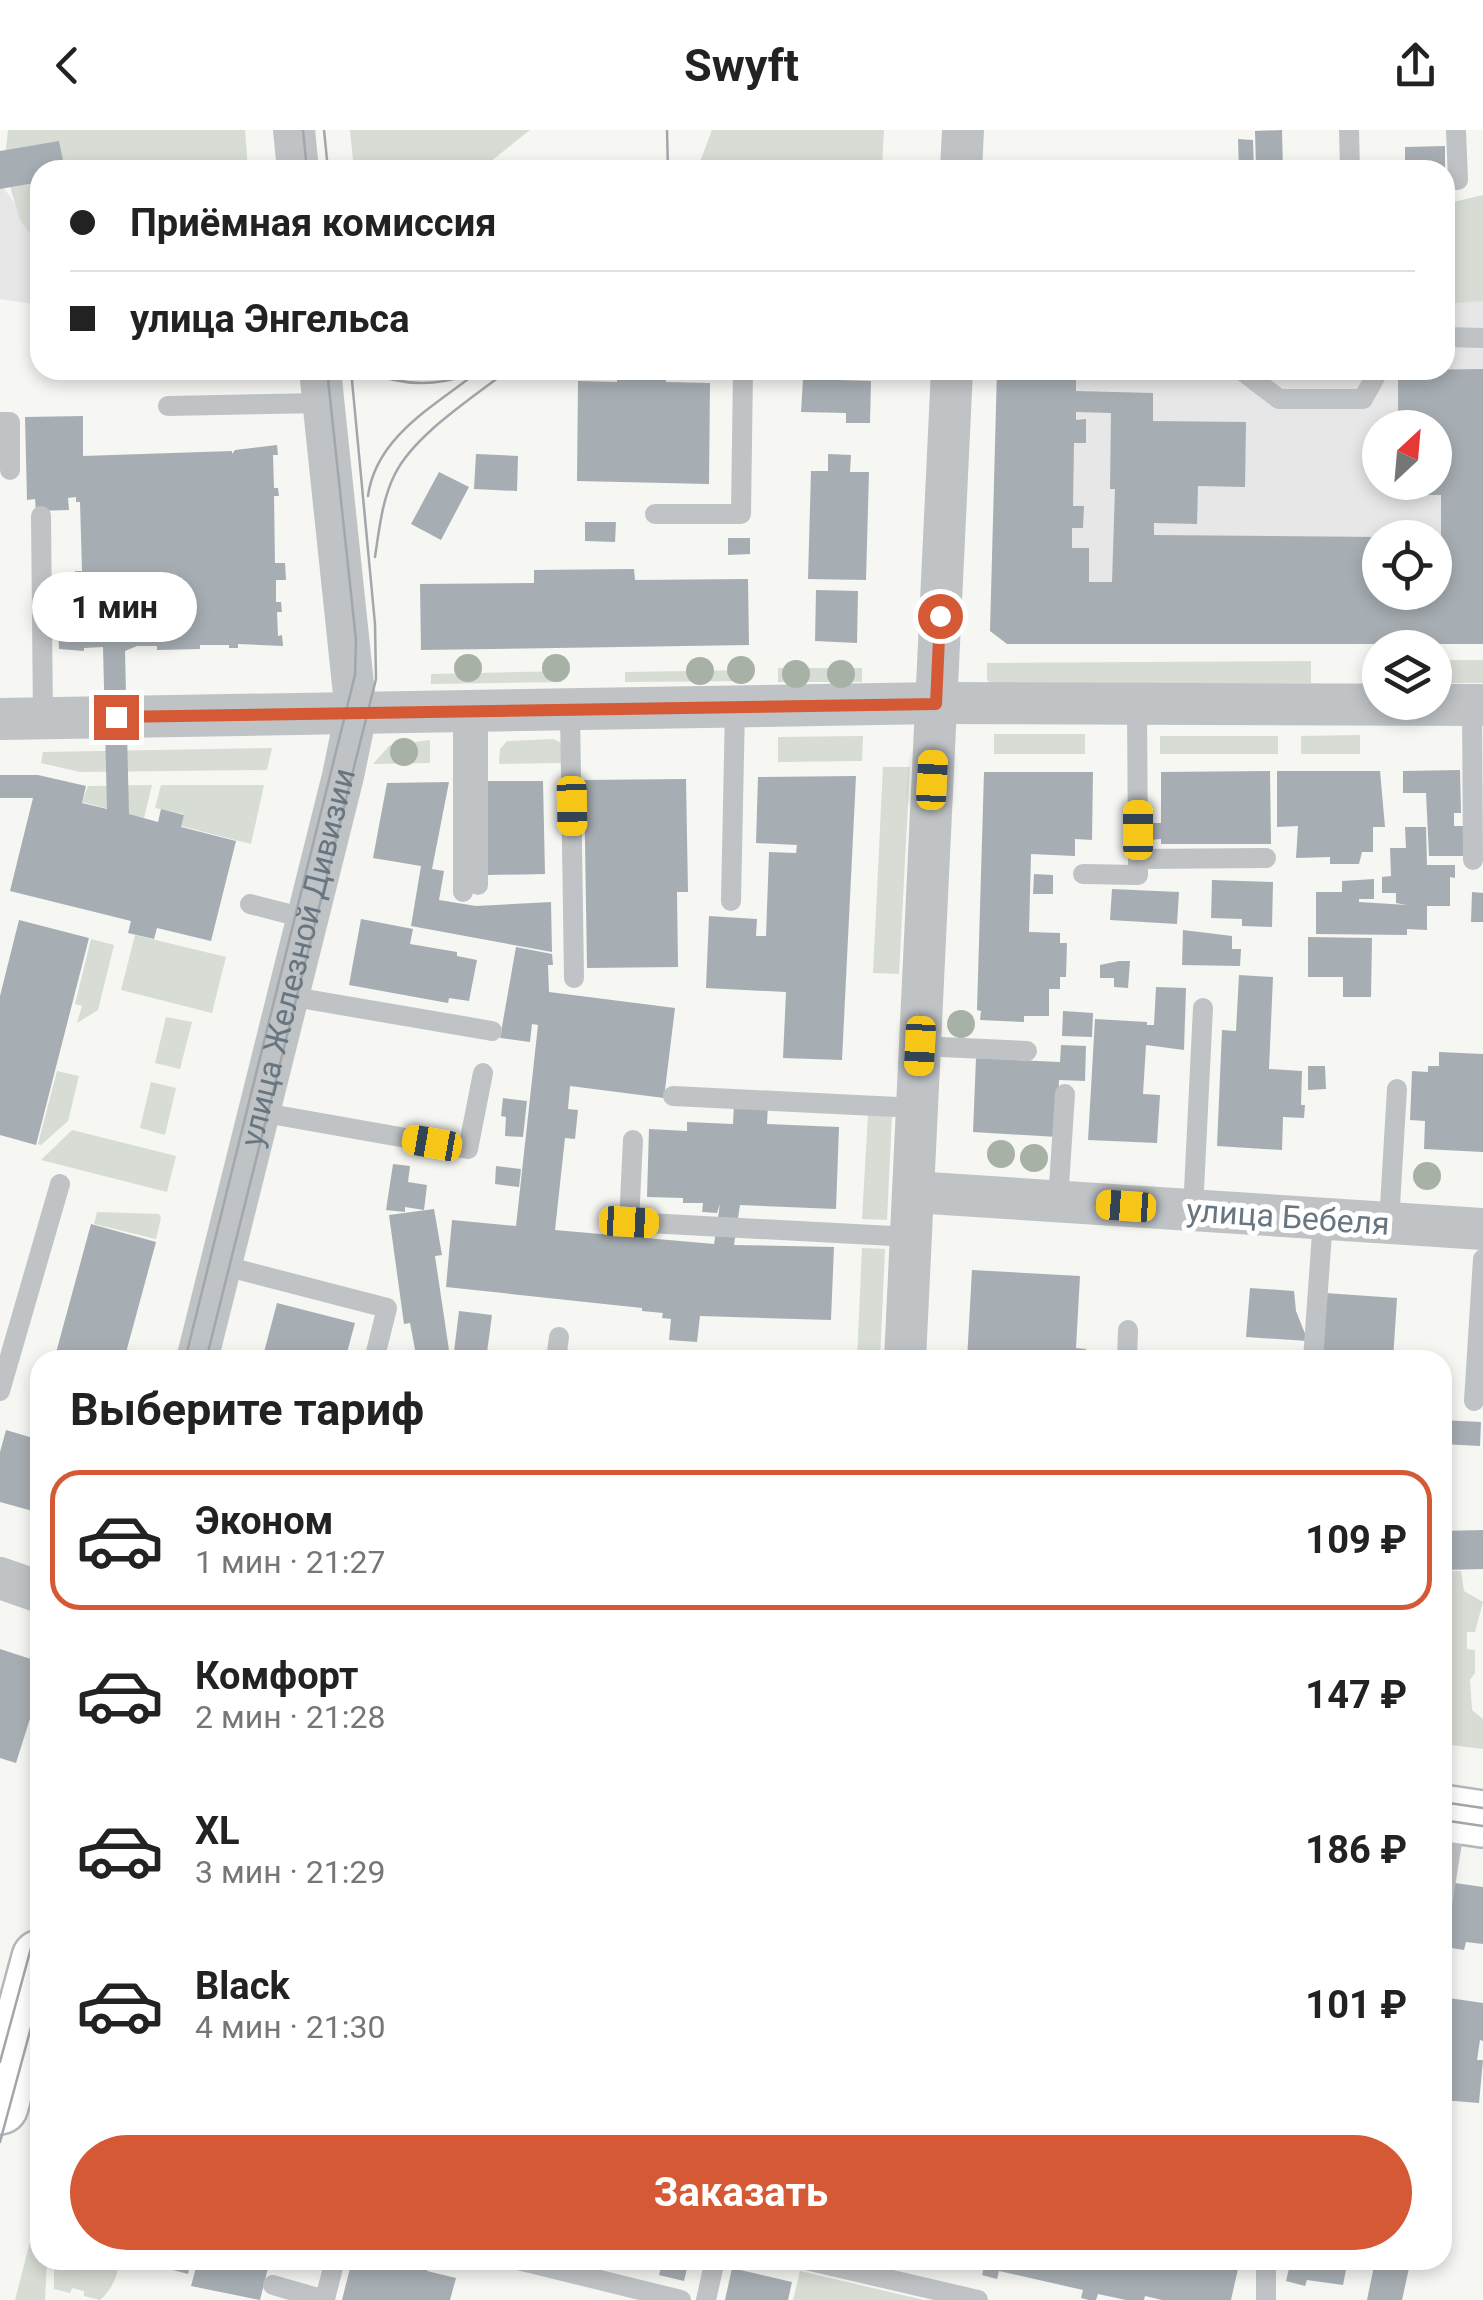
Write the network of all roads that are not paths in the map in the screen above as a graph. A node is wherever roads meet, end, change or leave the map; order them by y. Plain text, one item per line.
1 (294, 130) edge
2 (963, 130) edge
3 (1349, 130) edge
4 (1456, 130) edge
5 (297, 160) edge
6 (962, 160) edge
7 (1350, 160) edge
8 (1455, 180) edge
9 (1455, 337) edge
10 (1483, 338) edge
11 (743, 380) edge
12 (952, 380) edge
13 (1253, 380) edge
14 (1374, 380) edge
15 (322, 387) edge
16 (168, 406) dead end
17 (0, 422) edge
18 (10, 470) dead end
19 (656, 514) dead end
20 (40, 516) dead end
21 (936, 704) junction
22 (1137, 704) junction
23 (1477, 705) edge
24 (735, 706) junction
25 (570, 710) junction
26 (470, 711) junction
27 (356, 713) junction
28 (0, 718) edge
29 (43, 718) junction
30 (1266, 858) dead end
31 (1138, 859) junction
32 (1473, 860) dead end
33 (1083, 874) dead end
34 (470, 888) dead end
35 (731, 901) dead end
36 (250, 904) dead end
37 (308, 919) junction
38 (574, 978) dead end
39 (288, 996) junction
40 (1203, 1008) dead end
41 (492, 1031) dead end
42 (920, 1046) junction
43 (1027, 1051) dead end
44 (483, 1073) dead end
45 (1397, 1089) dead end
46 (1064, 1094) dead end
47 (673, 1096) dead end
48 (916, 1108) junction
49 (260, 1112) junction
50 (632, 1140) dead end
51 (60, 1184) dead end
52 (913, 1192) junction
53 (1058, 1201) junction
54 (1193, 1210) junction
55 (1323, 1219) junction
56 (1390, 1223) junction
57 (1483, 1229) edge
58 (911, 1237) junction
59 (1483, 1260) edge
60 (220, 1265) junction
61 (1128, 1330) dead end
62 (558, 1337) dead end
63 (199, 1350) edge
64 (376, 1350) edge
65 (557, 1350) edge
66 (906, 1350) edge
67 (1127, 1350) edge
68 (1314, 1350) edge
69 (0, 1391) edge
70 (1474, 1402) dead end
71 (0, 1578) edge
72 (30, 1588) edge
73 (1461, 1815) edge
74 (1452, 1857) edge
75 (30, 2021) edge
76 (0, 2106) edge
77 (332, 2270) edge
78 (559, 2270) edge
79 (713, 2270) edge
80 (851, 2270) edge
81 (1266, 2270) edge
82 (273, 2286) dead end
83 (325, 2299) edge
84 (682, 2300) edge
85 (706, 2300) edge
86 (978, 2300) edge
87 (1266, 2300) edge

1 - 5 street
2 - 6 street
3 - 7 lane
4 - 8 lane
9 - 10 lane
11 - 19 lane
12 - 21 street
13 - 14 lane
15 - 16 lane
15 - 27 street, улица Железной Дивизии
17 - 18 lane
20 - 29 lane
21 - 22 street
21 - 24 street
21 - 42 street
22 - 23 street
22 - 31 lane
23 - 32 lane
24 - 25 street
24 - 35 lane
25 - 26 street
25 - 38 lane
26 - 27 street
26 - 34 lane
27 - 29 street
27 - 37 street, улица Железной Дивизии
28 - 29 street
30 - 31 lane
31 - 33 lane
36 - 37 lane
37 - 39 street, улица Железной Дивизии
39 - 41 lane
39 - 49 street, улица Железной Дивизии
40 - 54 lane
42 - 43 lane
42 - 48 street
44 - 49 lane
45 - 56 lane
46 - 53 lane
47 - 48 lane
48 - 52 street
49 - 60 street, улица Железной Дивизии
50 - 58 lane
51 - 69 lane
52 - 53 street, улица Бебеля
52 - 58 street
53 - 54 street, улица Бебеля
54 - 55 street, улица Бебеля
55 - 56 street, улица Бебеля
55 - 68 lane
56 - 57 street, улица Бебеля
58 - 66 street
59 - 70 lane
60 - 63 street, улица Железной Дивизии
60 - 64 lane
61 - 67 lane
62 - 65 lane
71 - 72 street
73 - 74 lane
75 - 76 street
77 - 83 lane
78 - 84 lane
79 - 85 lane
80 - 86 lane
81 - 87 lane
82 - 83 lane

